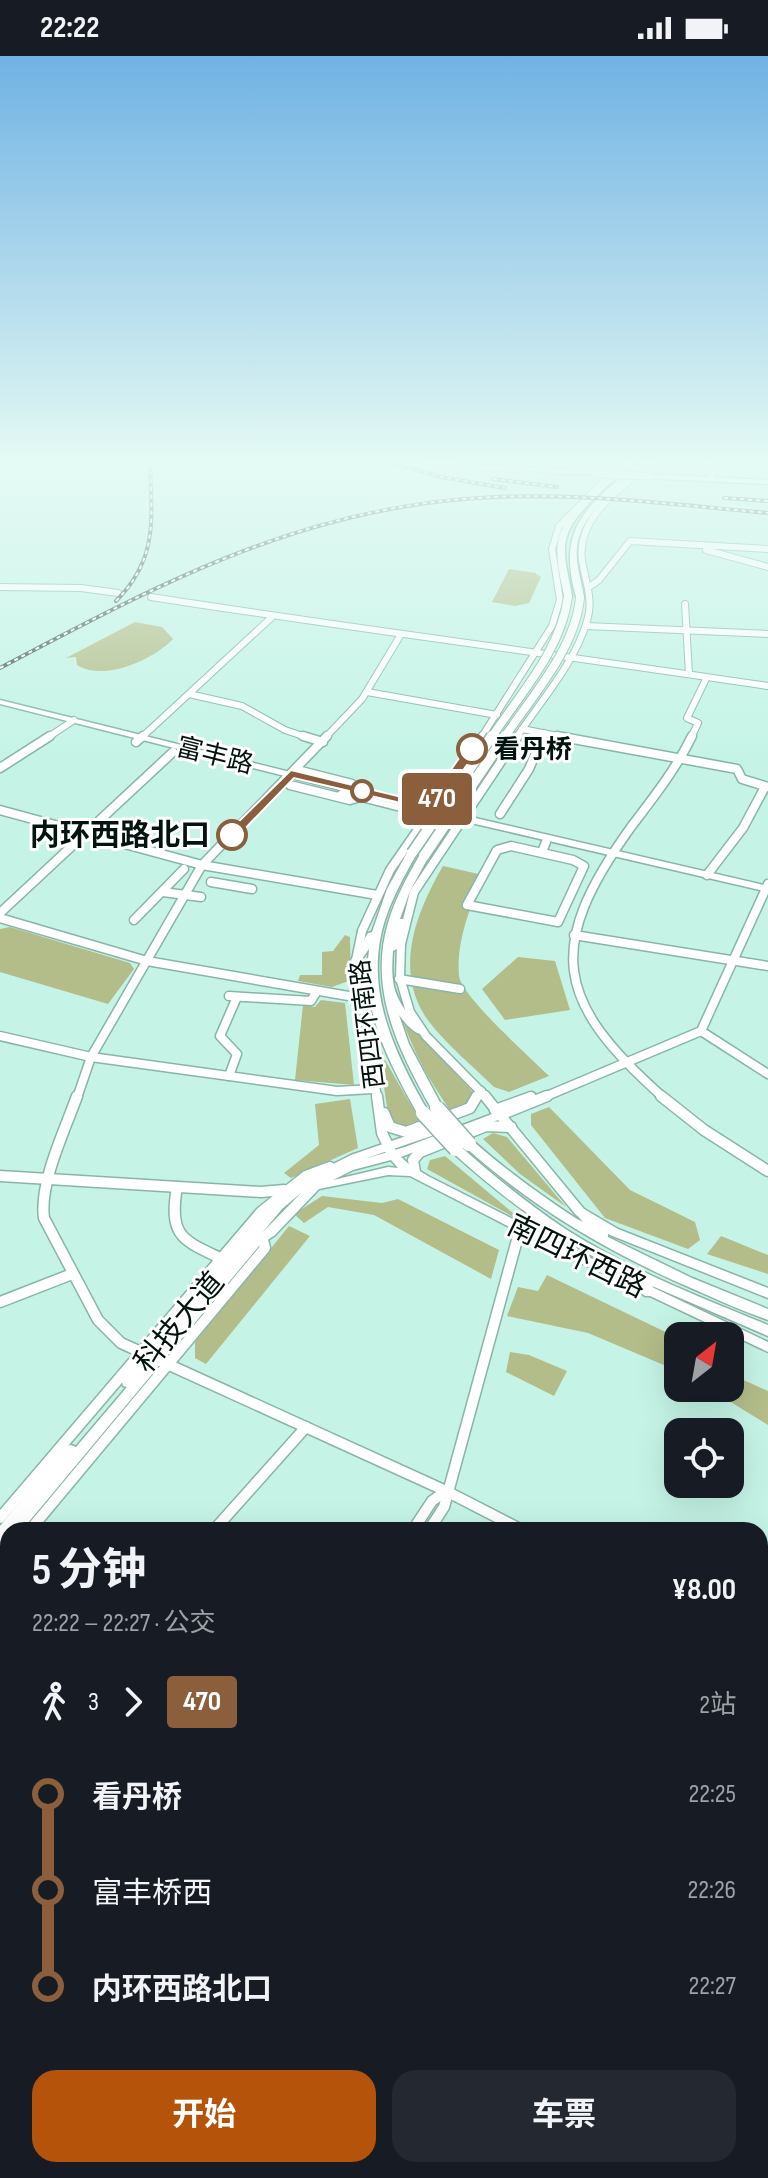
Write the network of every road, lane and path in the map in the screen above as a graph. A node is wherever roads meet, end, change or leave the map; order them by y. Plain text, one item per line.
1 (555, 558) edge
2 (564, 558) edge
3 (575, 558) edge
4 (582, 558) edge
5 (616, 558) edge
6 (737, 558) edge
7 (768, 567) edge
8 (577, 573) junction
9 (0, 587) edge
10 (589, 587) junction
11 (118, 593) dead end
12 (569, 596) junction
13 (151, 597) dead end
14 (685, 604) dead end
15 (272, 617) junction
16 (586, 626) junction
17 (686, 630) junction
18 (768, 634) edge
19 (400, 636) junction
20 (547, 636) junction
21 (577, 643) junction
22 (538, 653) junction
23 (569, 658) junction
24 (689, 674) junction
25 (705, 681) junction
26 (768, 688) edge
27 (367, 692) junction
28 (189, 694) junction
29 (506, 701) junction
30 (0, 702) edge
31 (537, 706) junction
32 (0, 708) edge
33 (497, 715) junction
34 (71, 722) junction
35 (522, 729) junction
36 (544, 733) junction
37 (139, 740) junction
38 (323, 742) junction
39 (173, 752) junction
40 (681, 757) junction
41 (0, 768) edge
42 (288, 777) junction
43 (767, 787) edge
44 (438, 797) junction
45 (471, 805) junction
46 (0, 810) edge
47 (428, 811) junction
48 (500, 814) dead end
49 (461, 820) junction
50 (85, 834) junction
51 (543, 850) junction
52 (418, 854) junction
53 (612, 856) junction
54 (202, 865) junction
55 (184, 869) dead end
56 (707, 875) junction
57 (252, 889) dead end
58 (767, 890) edge
59 (163, 892) junction
60 (572, 892) junction
61 (377, 895) junction
62 (184, 896) junction
63 (590, 896) junction
64 (0, 916) edge
65 (134, 920) dead end
66 (403, 921) junction
67 (375, 929) junction
68 (574, 935) junction
69 (736, 959) junction
70 (356, 960) junction
71 (147, 961) junction
72 (768, 966) edge
73 (387, 970) junction
74 (371, 974) junction
75 (399, 979) junction
76 (387, 989) junction
77 (460, 989) dead end
78 (317, 991) junction
79 (360, 998) junction
80 (362, 1012) junction
81 (420, 1030) junction
82 (701, 1031) junction
83 (0, 1036) edge
84 (91, 1057) junction
85 (624, 1060) junction
86 (768, 1074) edge
87 (229, 1076) junction
88 (373, 1089) junction
89 (481, 1091) junction
90 (376, 1101) junction
91 (498, 1112) junction
92 (423, 1113) joint
93 (511, 1127) junction
94 (406, 1132) junction
95 (462, 1147) junction
96 (390, 1151) junction
97 (768, 1171) edge
98 (415, 1172) junction
99 (0, 1176) edge
100 (48, 1180) junction
101 (177, 1187) junction
102 (290, 1190) junction
103 (310, 1190) junction
104 (580, 1212) junction
105 (520, 1229) junction
106 (604, 1259) junction
107 (225, 1260) junction
108 (641, 1262) junction
109 (72, 1274) junction
110 (650, 1292) junction
111 (768, 1293) edge
112 (0, 1302) edge
113 (744, 1314) junction
114 (768, 1315) edge
115 (768, 1331) edge
116 (768, 1347) edge
117 (154, 1358) junction
118 (306, 1427) junction
119 (446, 1491) junction
120 (0, 1518) edge
121 (12, 1522) edge
122 (21, 1522) edge
123 (36, 1522) edge
124 (221, 1522) edge
125 (418, 1522) edge
126 (434, 1522) edge
127 (506, 1522) edge

1 - 12 street, 西四环南路
2 - 12 highway, 西四环南路
3 - 8 highway, 西四环南路
4 - 10 street, 西四环南路
5 - 10 street
6 - 7 street
8 - 10 highway
8 - 12 highway, 西四环南路
9 - 11 street
10 - 16 street, 西四环南路
12 - 20 street, 西四环南路
12 - 52 highway, 西四环南路, bridge
13 - 15 street
14 - 17 street
15 - 19 street
15 - 28 street
16 - 17 street
16 - 21 street, 西四环南路
17 - 18 street
17 - 24 street
19 - 22 street
19 - 27 street
20 - 21 street
20 - 22 street, 西四环南路
21 - 23 street, 西四环南路
22 - 23 street
22 - 29 street, 西四环南路
23 - 24 street
23 - 25 street
23 - 31 street, 西四环南路
24 - 26 street
25 - 26 street
25 - 40 street
27 - 33 street
27 - 38 street
28 - 37 street
28 - 38 street
29 - 31 street
29 - 33 street, 西四环南路
30 - 34 main road, 富丰路
31 - 35 street, 西四环南路
32 - 34 main road
33 - 44 street, 西四环南路
34 - 37 main road, 富丰路
34 - 41 street
35 - 36 street
35 - 45 street, 西四环南路
36 - 40 street
36 - 48 street
37 - 39 main road, 富丰路
37 - 42 main road, 富丰路
38 - 42 street
39 - 42 main road, 富丰路
39 - 50 street
40 - 43 street
40 - 53 street
42 - 47 main road, 富丰路
42 - 54 street
43 - 56 street
44 - 45 street
44 - 47 street, 西四环南路
45 - 49 street, 西四环南路
46 - 50 street
47 - 49 main road, 富丰路
47 - 61 street, 西四环南路
49 - 51 main road
49 - 53 main road
49 - 66 street, 西四环南路
50 - 54 street
50 - 64 street
51 - 53 main road
51 - 60 street
51 - 60 street
52 - 67 highway, 西四环南路
52 - 73 highway, 西四环南路
53 - 56 main road
53 - 58 main road
53 - 63 street
54 - 61 street
54 - 62 street
55 - 59 street
56 - 58 main road
57 - 62 street
58 - 69 street
59 - 62 street
59 - 65 street
60 - 63 street
61 - 70 street, 西四环南路
62 - 71 street
63 - 68 street
64 - 71 street
66 - 73 highway
66 - 75 street, 西四环南路
67 - 70 highway
67 - 74 highway, 西四环南路
68 - 69 street
68 - 85 street
69 - 72 street
69 - 82 street
70 - 79 street, 西四环南路
71 - 78 street
71 - 84 street
73 - 76 highway, 西四环南路
74 - 80 highway
74 - 92 highway, 西四环南路
75 - 77 street
75 - 81 street, 西四环南路
76 - 81 highway
76 - 95 highway, 西四环南路, bridge
78 - 79 street
78 - 87 street
79 - 80 street, 西四环南路
80 - 88 street, 西四环南路
81 - 89 street, 西四环南路
82 - 85 street
82 - 86 street
83 - 84 street
84 - 87 street
84 - 100 street
85 - 91 street
85 - 97 street
87 - 88 street
88 - 90 street, 西四环南路
89 - 91 street, 西四环南路
89 - 94 street
90 - 94 street
90 - 96 street, 西四环南路
91 - 93 main road, 南四环西路
91 - 96 main road
92 - 95 highway, 南四环西路, bridge
93 - 98 street
93 - 104 main road, 南四环西路
94 - 96 street
95 - 106 highway, 南四环西路
95 - 108 highway, 南四环西路
96 - 98 main road, 南四环西路
96 - 102 main road, 科技大道
96 - 103 main road, 科技大道
98 - 103 main road
98 - 105 main road, 南四环西路
99 - 100 street
100 - 101 street
100 - 109 street
101 - 102 street
101 - 107 street
102 - 107 main road, 科技大道
103 - 117 main road, 科技大道
104 - 108 highway
104 - 111 main road, 南四环西路
105 - 110 main road, 南四环西路
105 - 119 street
106 - 110 highway
106 - 113 highway, 南四环西路
107 - 117 main road, 科技大道
108 - 113 highway
109 - 112 street
109 - 117 street
110 - 116 main road, 南四环西路
113 - 114 highway
113 - 115 highway
117 - 118 street
117 - 120 street
117 - 121 main road, 科技大道
117 - 122 main road, 科技大道
117 - 123 street
118 - 119 street
118 - 124 street
119 - 125 street
119 - 126 street
119 - 127 street

